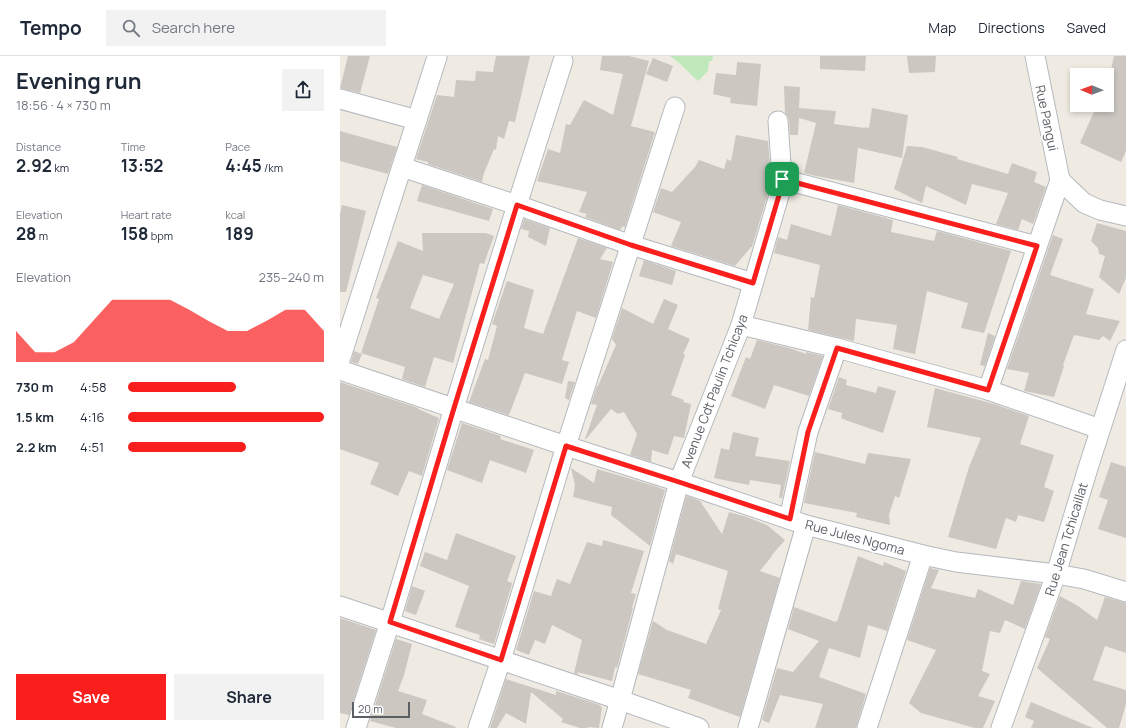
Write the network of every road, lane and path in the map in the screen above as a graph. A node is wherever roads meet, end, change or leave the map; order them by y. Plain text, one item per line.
1 (1035, 56) edge
2 (437, 57) edge
3 (563, 61) dead end
4 (340, 99) edge
5 (675, 107) dead end
6 (417, 120) junction
7 (778, 121) dead end
8 (402, 167) junction
9 (782, 179) junction
10 (1060, 180) junction
11 (517, 205) junction
12 (1126, 216) edge
13 (631, 245) junction
14 (1037, 246) junction
15 (753, 283) junction
16 (741, 325) junction
17 (837, 348) junction
18 (1126, 350) edge
19 (340, 360) edge
20 (340, 370) edge
21 (988, 390) junction
22 (454, 408) junction
23 (1100, 429) junction
24 (566, 446) junction
25 (679, 482) junction
26 (798, 522) junction
27 (924, 555) junction
28 (1056, 574) junction
29 (1126, 592) edge
30 (340, 606) edge
31 (390, 622) junction
32 (501, 660) junction
33 (620, 700) junction
34 (356, 728) edge
35 (478, 728) edge
36 (612, 728) edge
37 (699, 728) edge
38 (748, 728) edge
39 (867, 728) edge
40 (1002, 728) edge

1 - 10 street, Rue Pangui
2 - 6 street
3 - 11 street
4 - 6 street
5 - 13 street
6 - 8 street
7 - 9 street, Avenue Cdt Paulin Tchicaya
8 - 11 street
8 - 19 street
9 - 14 street
9 - 15 street, Avenue Cdt Paulin Tchicaya
10 - 12 street
10 - 14 street
11 - 13 street
11 - 22 street
13 - 15 street
13 - 24 street
14 - 21 street
15 - 16 street, Avenue Cdt Paulin Tchicaya
16 - 17 street
16 - 25 street, Avenue Cdt Paulin Tchicaya
17 - 21 street
17 - 26 street
18 - 23 street, Rue Jean Tchicaillat
20 - 22 street, Rue Jules Ngoma
21 - 23 street
22 - 24 street, Rue Jules Ngoma
22 - 31 street
23 - 28 street, Rue Jean Tchicaillat
24 - 25 street, Rue Jules Ngoma
24 - 32 street
25 - 26 street, Rue Jules Ngoma
25 - 33 street, Avenue Cdt Paulin Tchicaya
26 - 27 street, Rue Jules Ngoma
26 - 38 street
27 - 28 street, Rue Jules Ngoma
27 - 39 street
28 - 29 street, Rue Jules Ngoma
28 - 40 street, Rue Jean Tchicaillat
30 - 31 street
31 - 32 street
31 - 34 street
32 - 33 street
32 - 35 street
33 - 36 street, Avenue Cdt Paulin Tchicaya
33 - 37 street

